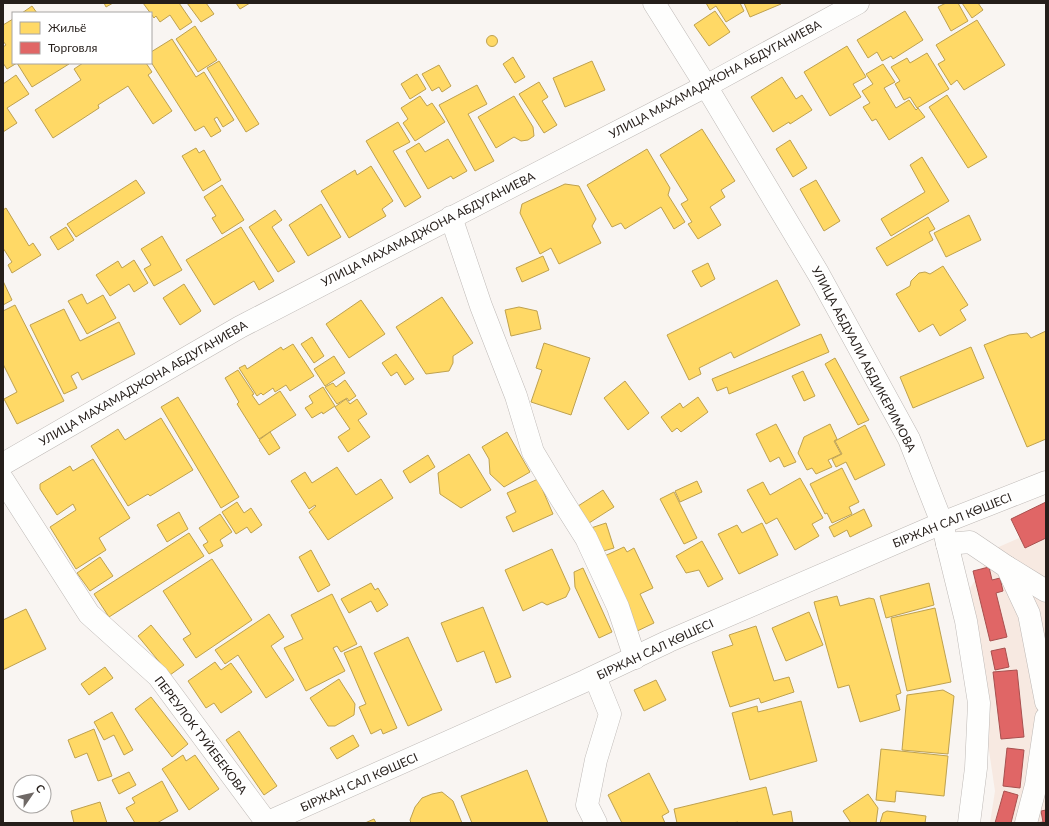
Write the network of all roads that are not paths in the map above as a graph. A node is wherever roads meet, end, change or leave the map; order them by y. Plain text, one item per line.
1 (654, 3) edge
2 (858, 3) edge
3 (706, 86) junction
4 (451, 217) junction
5 (3, 464) edge
6 (3, 480) edge
7 (1046, 482) edge
8 (945, 534) junction
9 (1007, 567) junction
10 (1046, 591) edge
11 (635, 658) junction
12 (595, 677) junction
13 (1046, 702) edge
14 (1046, 718) edge
15 (266, 823) edge
16 (596, 823) edge
17 (969, 823) edge
18 (1026, 823) edge

1 - 3 street, УЛИЦА АБДУАЛИ АБДИКЕРИМОВА
2 - 3 street, УЛИЦА МАХАМАДЖОНА АБДУГАНИЕВА
3 - 4 street, УЛИЦА МАХАМАДЖОНА АБДУГАНИЕВА
3 - 8 street, УЛИЦА АБДУАЛИ АБДИКЕРИМОВА
4 - 5 street, УЛИЦА МАХАМАДЖОНА АБДУГАНИЕВА
4 - 11 street
6 - 15 street, ПЕРЕУЛОК ТУЙЕБЕКОВА
7 - 8 street, БІРЖАН САЛ КӨШЕСІ
8 - 9 street
8 - 11 street, БІРЖАН САЛ КӨШЕСІ
8 - 17 street, УЛИЦА АБДУАЛИ АБДИКЕРИМОВА
9 - 10 street
9 - 13 street
11 - 12 street, БІРЖАН САЛ КӨШЕСІ
12 - 15 street, БІРЖАН САЛ КӨШЕСІ
12 - 16 street
14 - 18 street

